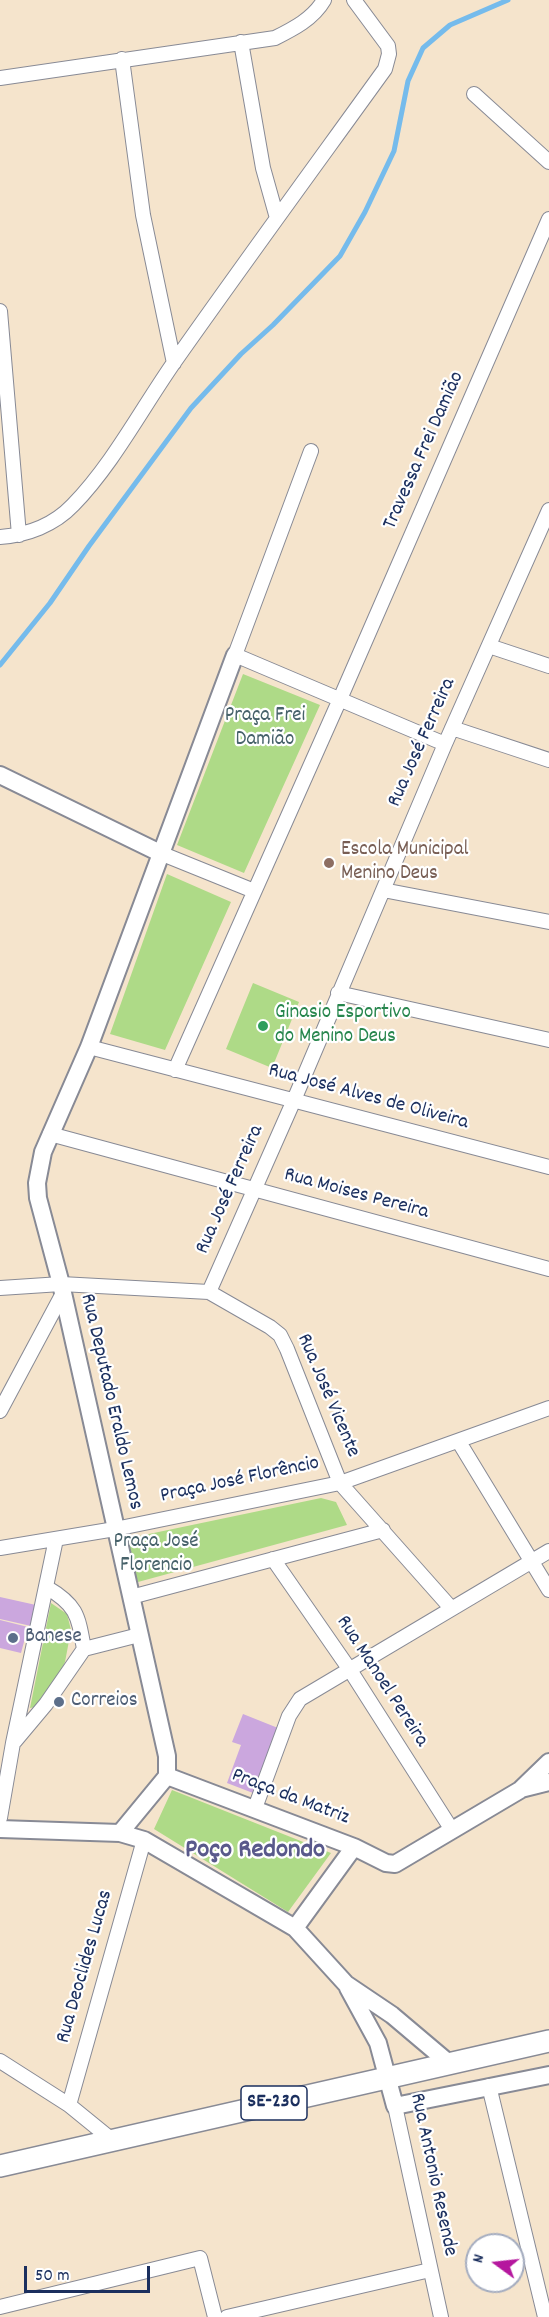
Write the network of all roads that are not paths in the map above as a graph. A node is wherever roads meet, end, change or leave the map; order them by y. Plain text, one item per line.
1 (324, 0) edge
2 (354, 0) edge
3 (241, 42) junction
4 (122, 59) junction
5 (0, 78) edge
6 (474, 94) dead end
7 (549, 162) edge
8 (277, 218) junction
9 (549, 219) edge
10 (0, 311) edge
11 (174, 363) junction
12 (312, 451) dead end
13 (549, 510) edge
14 (19, 535) junction
15 (0, 537) edge
16 (489, 646) junction
17 (235, 655) junction
18 (549, 666) edge
19 (340, 699) junction
20 (452, 728) junction
21 (445, 744) junction
22 (549, 760) edge
23 (0, 776) edge
24 (160, 853) junction
25 (383, 890) junction
26 (254, 891) junction
27 (549, 922) edge
28 (338, 993) junction
29 (549, 1040) edge
30 (89, 1047) junction
31 (175, 1070) junction
32 (294, 1100) junction
33 (50, 1134) junction
34 (549, 1167) edge
35 (255, 1189) junction
36 (548, 1269) edge
37 (0, 1288) edge
38 (62, 1290) junction
39 (209, 1292) junction
40 (549, 1408) edge
41 (0, 1411) edge
42 (459, 1442) junction
43 (340, 1483) junction
44 (116, 1529) junction
45 (383, 1530) junction
46 (56, 1539) junction
47 (0, 1548) edge
48 (549, 1551) edge
49 (273, 1559) junction
50 (531, 1561) junction
51 (46, 1587) junction
52 (549, 1590) edge
53 (131, 1597) junction
54 (451, 1608) junction
55 (139, 1635) junction
56 (84, 1649) junction
57 (350, 1670) junction
58 (13, 1743) junction
59 (549, 1761) edge
60 (167, 1776) junction
61 (549, 1782) edge
62 (520, 1790) junction
63 (255, 1808) junction
64 (0, 1818) edge
65 (0, 1829) edge
66 (452, 1830) junction
67 (120, 1833) junction
68 (144, 1840) junction
69 (354, 1847) junction
70 (295, 1928) junction
71 (346, 1984) junction
72 (549, 2041) edge
73 (0, 2061) edge
74 (450, 2064) junction
75 (549, 2075) edge
76 (388, 2077) junction
77 (489, 2086) junction
78 (69, 2105) junction
79 (395, 2106) junction
80 (112, 2140) junction
81 (0, 2166) edge
82 (429, 2270) junction
83 (0, 2307) edge
84 (215, 2317) edge
85 (227, 2317) edge
86 (441, 2317) edge
87 (545, 2317) edge

1 - 3 street
2 - 8 street
3 - 4 street
3 - 8 street
4 - 5 street
4 - 11 street
6 - 7 street
8 - 11 street
9 - 19 street, Travessa Frei Damião
10 - 14 street
11 - 14 street
12 - 17 street
13 - 16 street, Rua José Ferreira
14 - 15 street
16 - 18 street
16 - 20 street, Rua José Ferreira
17 - 19 street
17 - 24 street
19 - 21 street
19 - 26 street
20 - 21 street, Rua José Ferreira
20 - 22 street
21 - 25 street, Rua José Ferreira
23 - 24 street
24 - 26 street
24 - 30 street
25 - 27 street
25 - 28 street, Rua José Ferreira
26 - 31 street
28 - 29 street
28 - 32 street, Rua José Ferreira
30 - 31 street
30 - 33 street
31 - 32 street, Rua José Alves de Oliveira
32 - 34 street, Rua José Alves de Oliveira
32 - 35 street, Rua José Ferreira
33 - 35 street, Rua Moises Pereira
33 - 38 street, Rua Deputado Eraldo Lemos
35 - 36 street, Rua Moises Pereira
35 - 39 street, Rua José Ferreira
37 - 38 street
38 - 39 street
38 - 41 street
38 - 44 street, Rua Deputado Eraldo Lemos
39 - 43 street, Rua José Vicente
40 - 42 street
42 - 43 street
42 - 50 street
43 - 44 street, Praça José Florêncio
43 - 45 street, Praça José Florêncio
44 - 46 street, Praça José Florêncio
44 - 53 street
45 - 49 street
45 - 54 street, Praça José Florêncio
46 - 47 street, Praça José Florêncio
46 - 51 street
48 - 50 street
49 - 53 street
49 - 57 street, Rua Manoel Pereira
50 - 52 street
50 - 54 street
51 - 56 street
51 - 58 street
53 - 55 street
54 - 57 street
55 - 56 street
55 - 60 street
56 - 58 street
57 - 63 street
57 - 66 street, Rua Manoel Pereira
58 - 64 street
59 - 62 street
60 - 63 street, Praça da Matriz
60 - 67 street
61 - 62 street
62 - 66 street
63 - 69 street, Praça da Matriz
65 - 67 street
66 - 69 street
67 - 68 street
68 - 70 street
68 - 78 street, Rua Deoclides Lucas
69 - 70 street, Praça da Matriz
70 - 71 street
71 - 74 street
71 - 76 street, Rua Antonio Resende
72 - 74 main road, SE-230
73 - 78 street
74 - 76 main road, SE-230
75 - 77 street
76 - 79 street, Rua Antonio Resende
76 - 80 main road, SE-230
77 - 79 street
77 - 87 street
78 - 80 street
79 - 82 street, Rua Antonio Resende
80 - 81 main road, SE-230
82 - 85 street
82 - 86 street, Rua Antonio Resende
83 - 84 street

